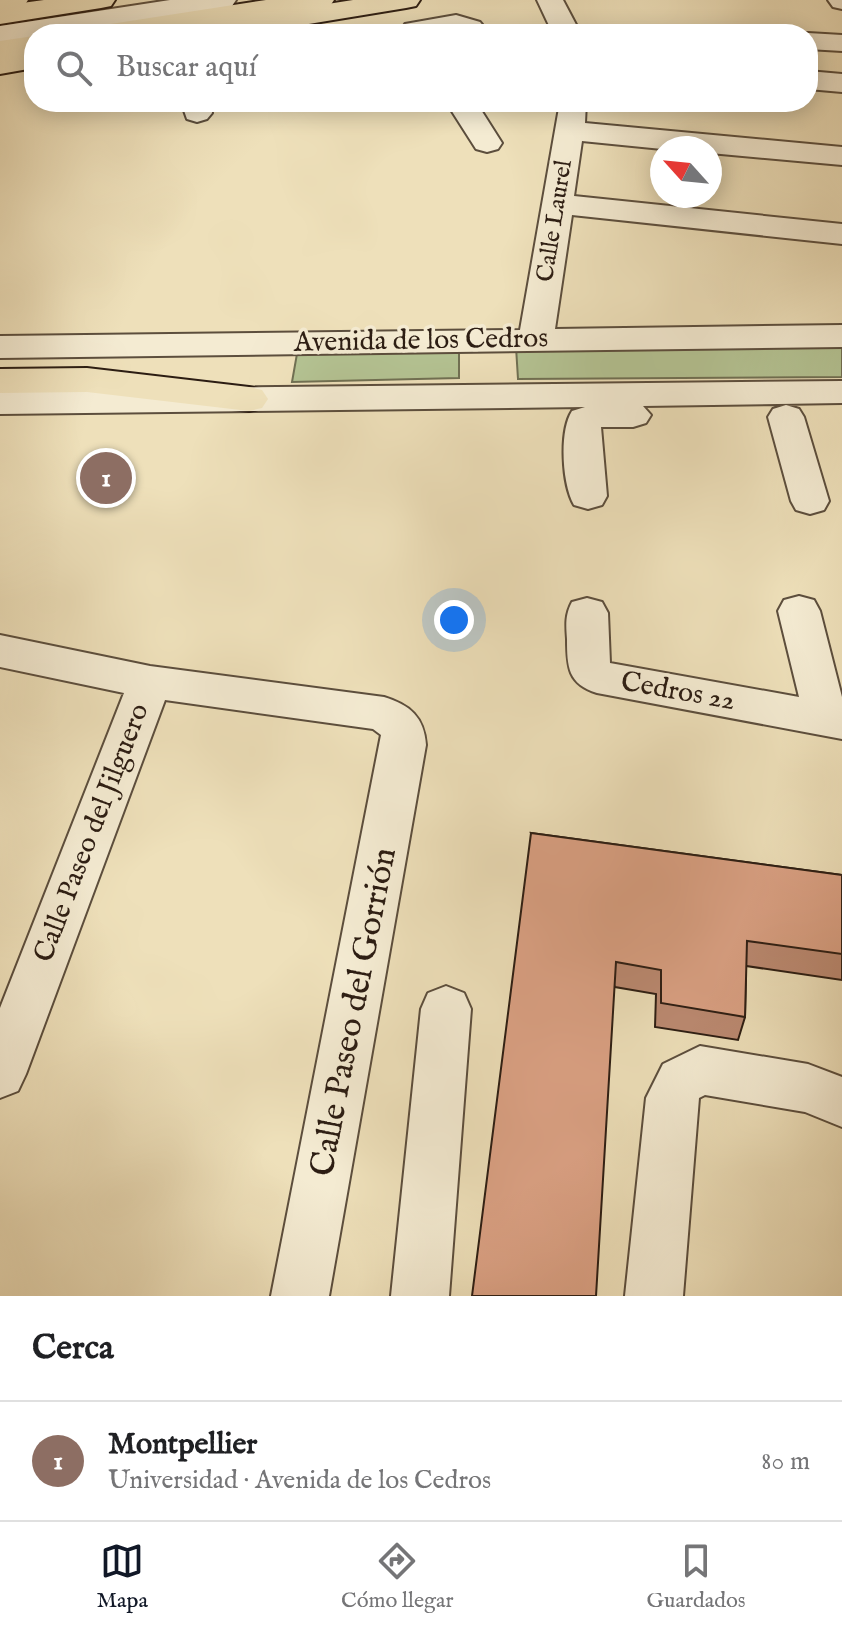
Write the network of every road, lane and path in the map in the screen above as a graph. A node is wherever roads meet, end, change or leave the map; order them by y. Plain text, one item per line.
1 (14, 0) edge
2 (101, 0) edge
3 (176, 0) edge
4 (223, 0) edge
5 (320, 0) edge
6 (550, 0) edge
7 (400, 1) edge
8 (0, 2) edge
9 (0, 15) edge
10 (66, 24) edge
11 (165, 24) edge
12 (256, 24) edge
13 (412, 24) edge
14 (562, 24) edge
15 (0, 27) edge
16 (24, 30) edge
17 (0, 34) edge
18 (818, 42) edge
19 (842, 43) edge
20 (818, 81) edge
21 (842, 83) edge
22 (475, 112) edge
23 (572, 116) edge
24 (487, 143) dead end
25 (842, 156) edge
26 (558, 204) junction
27 (842, 234) edge
28 (842, 336) edge
29 (536, 340) junction
30 (483, 341) junction
31 (0, 347) edge
32 (0, 381) edge
33 (842, 392) edge
34 (485, 396) junction
35 (249, 399) junction
36 (0, 402) edge
37 (786, 417) junction
38 (842, 417) edge
39 (588, 496) dead end
40 (810, 501) dead end
41 (799, 611) dead end
42 (587, 613) dead end
43 (0, 651) edge
44 (150, 682) junction
45 (834, 720) edge
46 (446, 1009) dead end
47 (0, 1074) edge
48 (842, 1102) edge
49 (300, 1296) edge
50 (420, 1296) edge
51 (654, 1296) edge

1 - 8 main road
2 - 9 main road
3 - 15 street
4 - 10 street
5 - 11 main road
6 - 14 street
7 - 12 main road
7 - 13 street
16 - 17 street
18 - 19 street
20 - 21 street
22 - 24 street
23 - 25 street
23 - 26 street, Calle Laurel
26 - 27 street
26 - 29 street, Calle Laurel
28 - 29 street, Avenida de los Cedros
29 - 30 street, Avenida de los Cedros
30 - 31 street, Avenida de los Cedros
30 - 34 street
32 - 35 main road
33 - 34 street, Avenida de los Cedros
34 - 35 street, Avenida de los Cedros
35 - 36 street, Avenida de los Cedros
37 - 38 street
37 - 39 street
37 - 40 street
41 - 45 street, Cedros 22
42 - 45 street, Cedros 22
43 - 44 street
44 - 47 street, Calle Paseo del Jilguero
44 - 49 street, Calle Paseo del Gorrión
46 - 50 street
48 - 51 street

